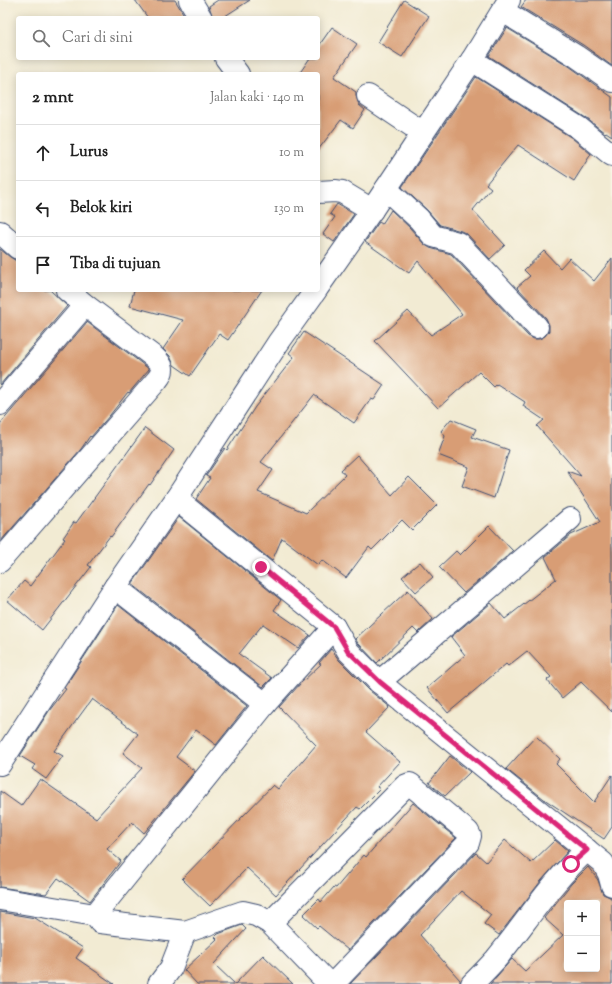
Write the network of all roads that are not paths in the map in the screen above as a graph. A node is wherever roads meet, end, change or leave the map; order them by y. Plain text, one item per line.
1 (190, 0) edge
2 (506, 5) edge
3 (200, 16) edge
4 (228, 60) edge
5 (472, 60) junction
6 (236, 72) edge
7 (612, 81) edge
8 (368, 96) dead end
9 (423, 133) junction
10 (612, 155) edge
11 (386, 189) junction
12 (320, 192) edge
13 (372, 210) junction
14 (320, 284) edge
15 (69, 292) edge
16 (315, 292) edge
17 (85, 305) junction
18 (537, 327) dead end
19 (0, 404) edge
20 (176, 499) junction
21 (570, 519) dead end
22 (0, 561) edge
23 (115, 587) junction
24 (334, 627) junction
25 (380, 682) junction
26 (265, 704) junction
27 (0, 764) edge
28 (587, 850) junction
29 (611, 877) edge
30 (0, 899) edge
31 (95, 915) junction
32 (270, 923) junction
33 (185, 932) junction
34 (159, 984) edge
35 (331, 984) edge
36 (472, 984) edge

1 - 3 street
2 - 5 street
2 - 7 street
4 - 6 street
5 - 9 street
5 - 10 street
8 - 9 street
9 - 11 street
11 - 13 street
11 - 18 street
12 - 13 street
13 - 14 street
15 - 17 street
16 - 20 street
17 - 19 street
17 - 22 street
20 - 23 street
20 - 24 street
21 - 25 street
23 - 26 street
23 - 27 street
24 - 25 street
24 - 26 street
25 - 28 street
26 - 31 street
28 - 29 street
28 - 36 street
30 - 31 street
31 - 33 street
32 - 33 street
32 - 35 street
32 - 35 street
33 - 34 street

